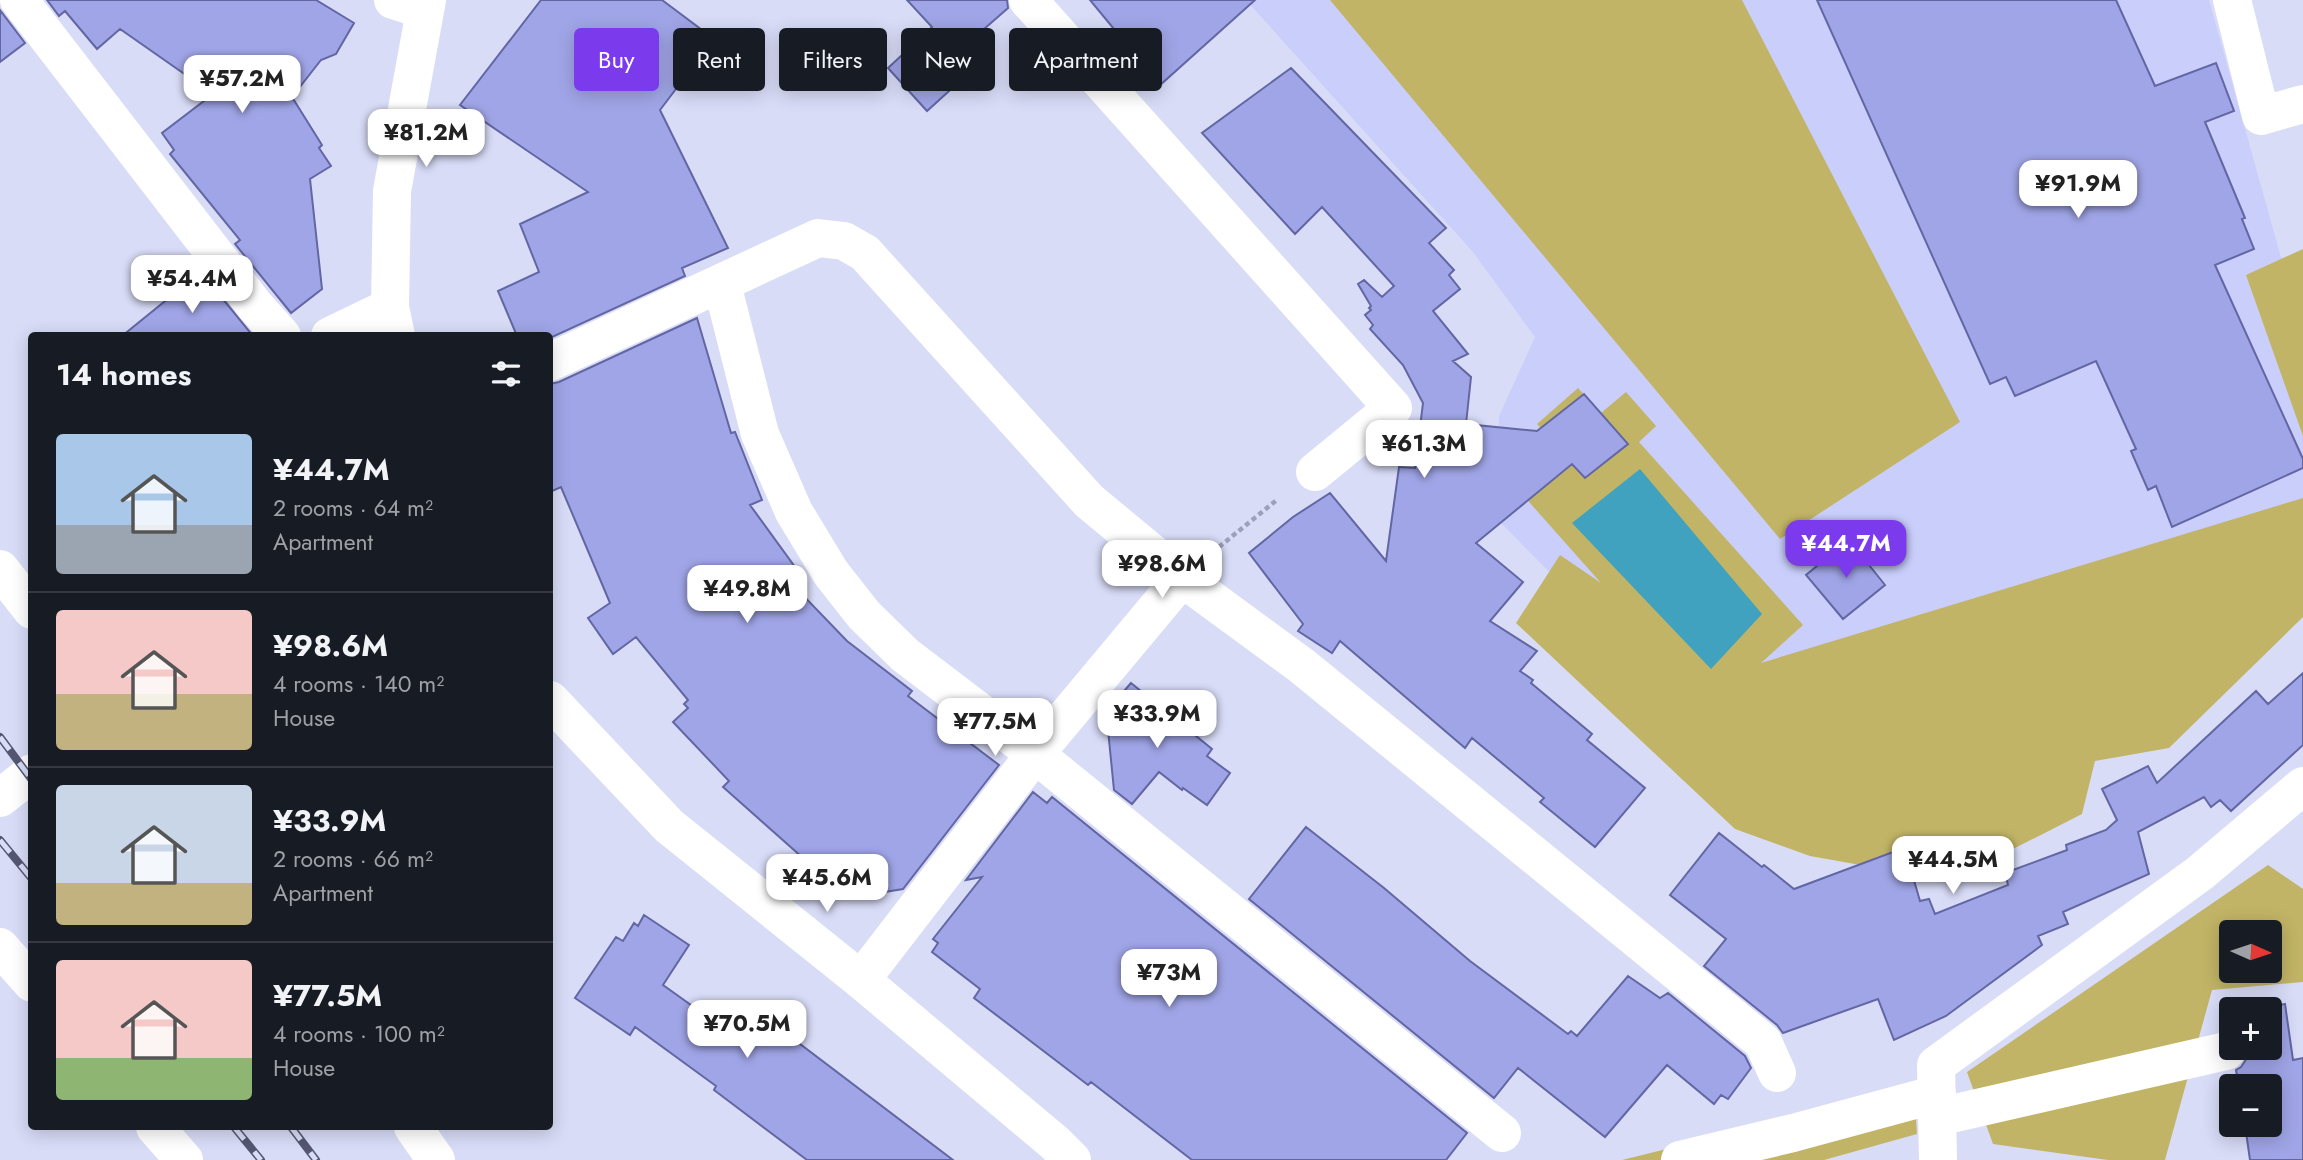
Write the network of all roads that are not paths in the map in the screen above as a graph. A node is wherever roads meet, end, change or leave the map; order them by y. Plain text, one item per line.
1 (19, 0) edge
2 (1028, 0) edge
3 (2232, 0) edge
4 (415, 3) edge
5 (2303, 104) edge
6 (722, 284) junction
7 (393, 322) edge
8 (278, 332) edge
9 (348, 332) edge
10 (553, 361) edge
11 (1315, 472) dead end
12 (0, 569) edge
13 (1182, 578) junction
14 (28, 605) edge
15 (553, 703) edge
16 (1035, 754) junction
17 (28, 776) edge
18 (2303, 786) edge
19 (0, 798) edge
20 (0, 947) edge
21 (28, 978) edge
22 (862, 981) junction
23 (2219, 1052) edge
24 (1777, 1073) dead end
25 (1937, 1106) junction
26 (158, 1130) edge
27 (415, 1130) edge
28 (1502, 1133) dead end
29 (184, 1160) edge
30 (436, 1160) edge
31 (1072, 1160) edge
32 (1681, 1160) edge
33 (1938, 1160) edge

1 - 8 street
2 - 11 street
3 - 5 street
4 - 7 street
6 - 10 street
6 - 13 street
6 - 16 street
7 - 9 street
12 - 14 street
13 - 16 street
13 - 24 street
15 - 22 street
16 - 22 street
16 - 28 street
17 - 19 street
18 - 25 street
20 - 21 street
22 - 31 street
23 - 25 street
25 - 32 street
25 - 33 street
26 - 29 street
27 - 30 street

